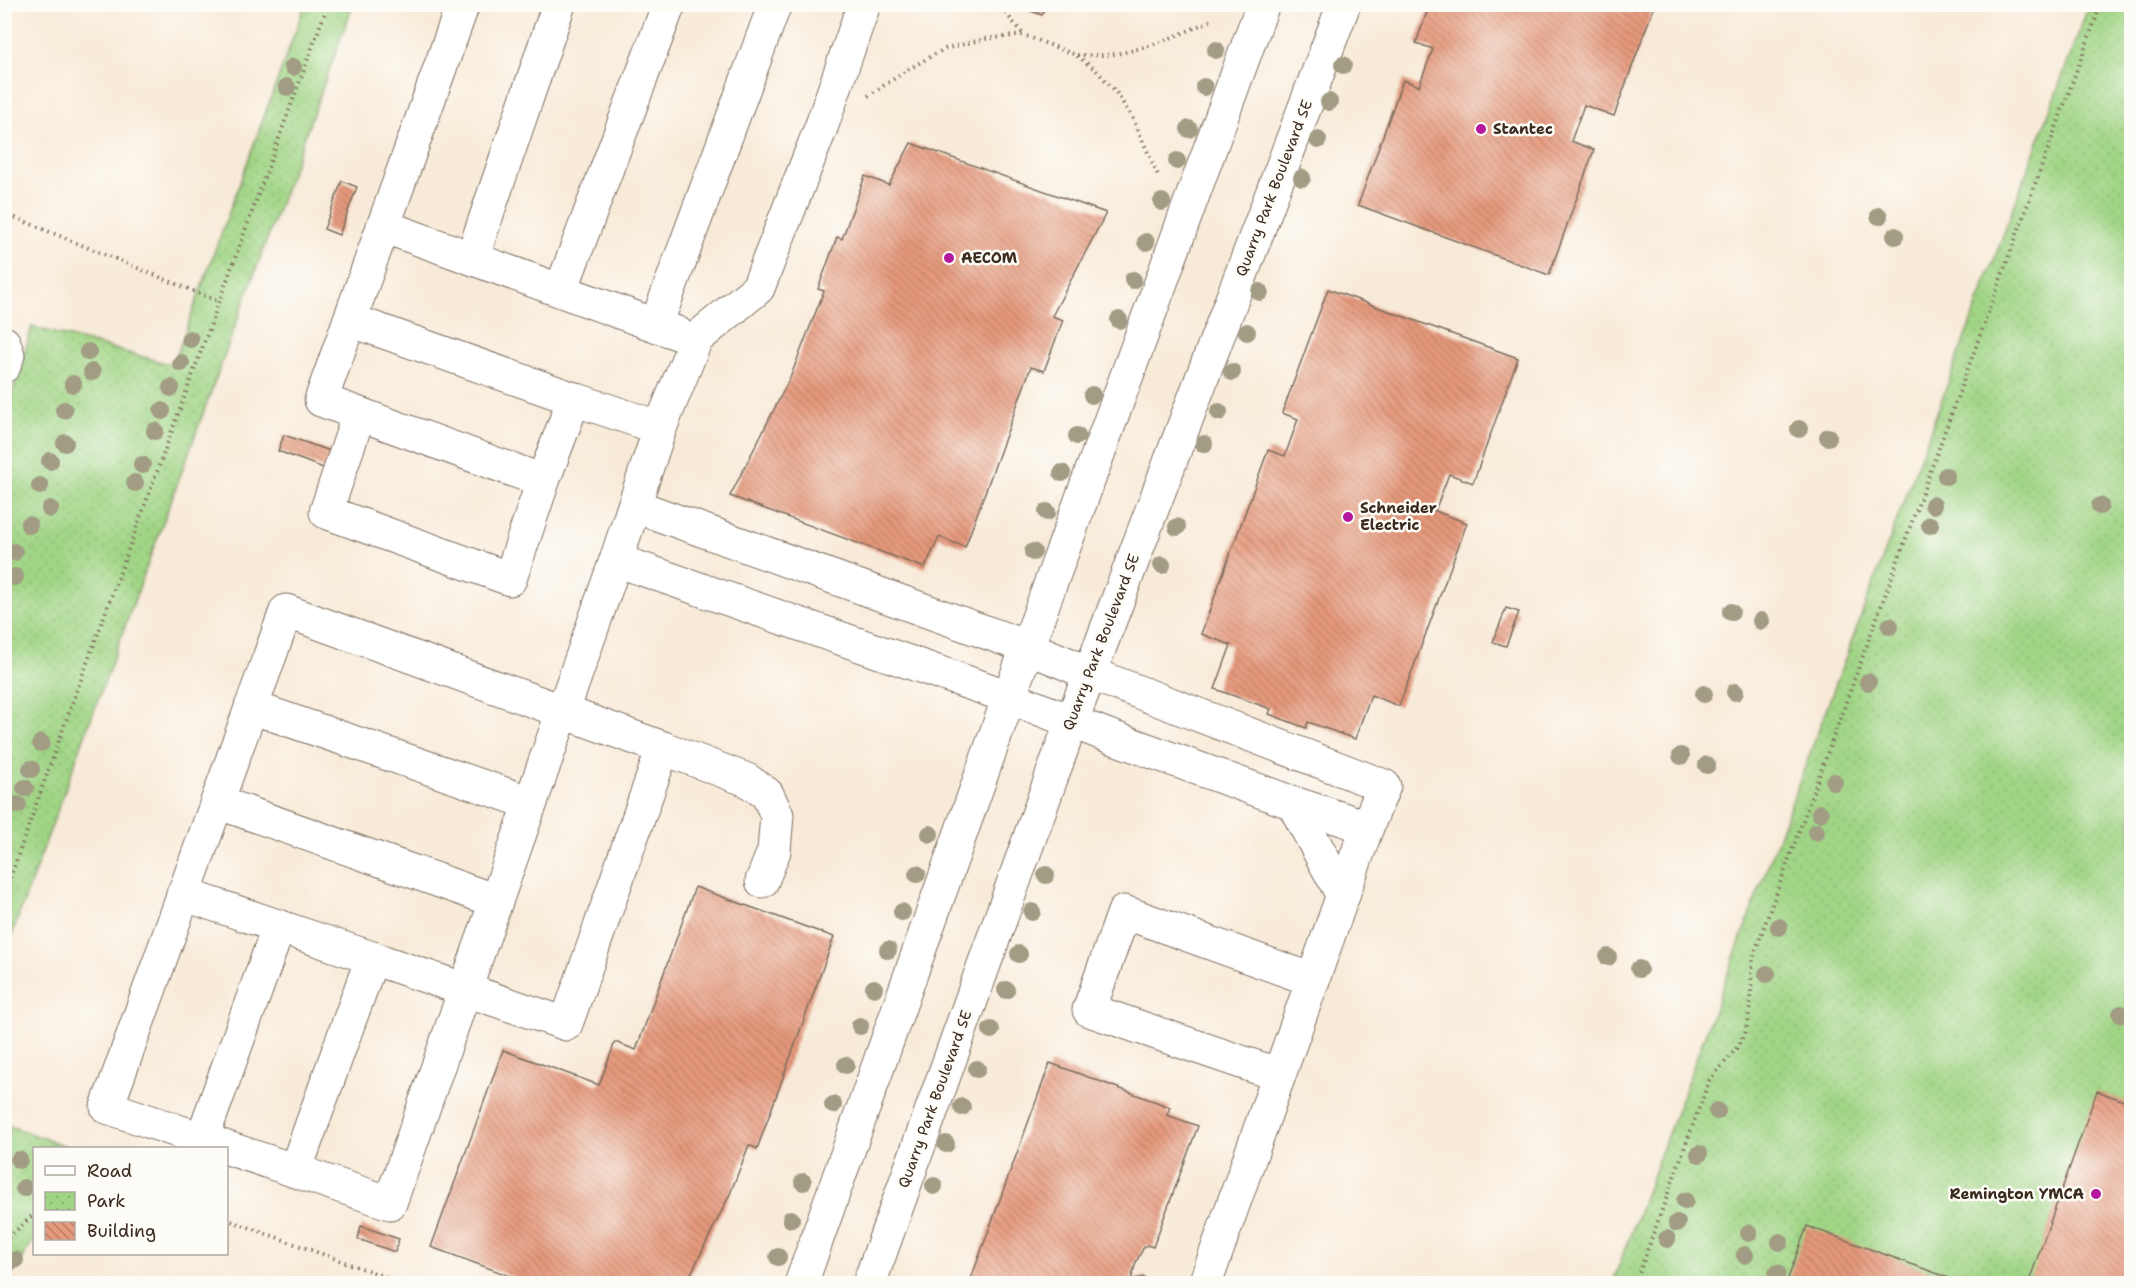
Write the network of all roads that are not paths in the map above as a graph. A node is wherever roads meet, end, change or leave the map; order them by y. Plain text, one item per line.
1 (463, 4) edge
2 (559, 4) edge
3 (669, 4) edge
4 (775, 4) edge
5 (864, 4) edge
6 (1263, 4) edge
7 (1344, 4) edge
8 (383, 226) junction
9 (472, 258) junction
10 (561, 290) junction
11 (350, 320) junction
12 (656, 325) junction
13 (696, 339) junction
14 (4, 343) edge
15 (4, 366) edge
16 (574, 399) junction
17 (359, 414) junction
18 (660, 428) junction
19 (543, 481) junction
20 (635, 506) junction
21 (616, 560) junction
22 (1027, 647) junction
23 (1089, 674) junction
24 (1009, 697) junction
25 (251, 707) junction
26 (562, 713) junction
27 (1071, 723) junction
28 (663, 748) junction
29 (217, 802) junction
30 (531, 803) junction
31 (1293, 803) junction
32 (1367, 827) junction
33 (762, 881) dead end
34 (183, 894) junction
35 (1343, 896) junction
36 (496, 901) junction
37 (279, 926) junction
38 (372, 958) junction
39 (1313, 980) junction
40 (465, 989) junction
41 (1279, 1075) junction
42 (202, 1139) junction
43 (225, 1147) edge
44 (228, 1148) edge
45 (295, 1171) junction
46 (801, 1284) edge
47 (869, 1284) edge
48 (1204, 1284) edge

1 - 8 main road
2 - 9 main road
3 - 10 main road
4 - 12 main road
5 - 13 main road
6 - 22 main road
7 - 23 main road, Quarry Park Boulevard SE
8 - 9 main road
8 - 11 main road
9 - 10 main road
10 - 12 main road
11 - 16 main road
11 - 17 main road
12 - 13 main road
13 - 18 main road
14 - 15 main road
16 - 18 main road
16 - 19 main road
17 - 19 main road
17 - 19 main road
18 - 20 main road
20 - 21 main road
20 - 22 main road
21 - 24 main road
21 - 26 main road
22 - 23 main road
22 - 24 main road
23 - 27 main road, Quarry Park Boulevard SE
23 - 32 main road
24 - 27 main road
24 - 46 main road
25 - 26 main road
25 - 29 main road
25 - 30 main road
26 - 28 main road
26 - 30 main road
27 - 31 main road
27 - 47 main road, Quarry Park Boulevard SE
28 - 33 main road
28 - 40 main road
29 - 34 main road
29 - 36 main road
30 - 36 main road
31 - 32 main road
31 - 35 main road
32 - 35 main road
34 - 37 main road
34 - 42 main road
35 - 39 main road
36 - 40 main road
37 - 38 main road
37 - 42 main road
38 - 40 main road
38 - 45 main road
39 - 41 main road
39 - 41 main road
40 - 45 main road
41 - 48 main road
42 - 43 main road
44 - 45 main road

